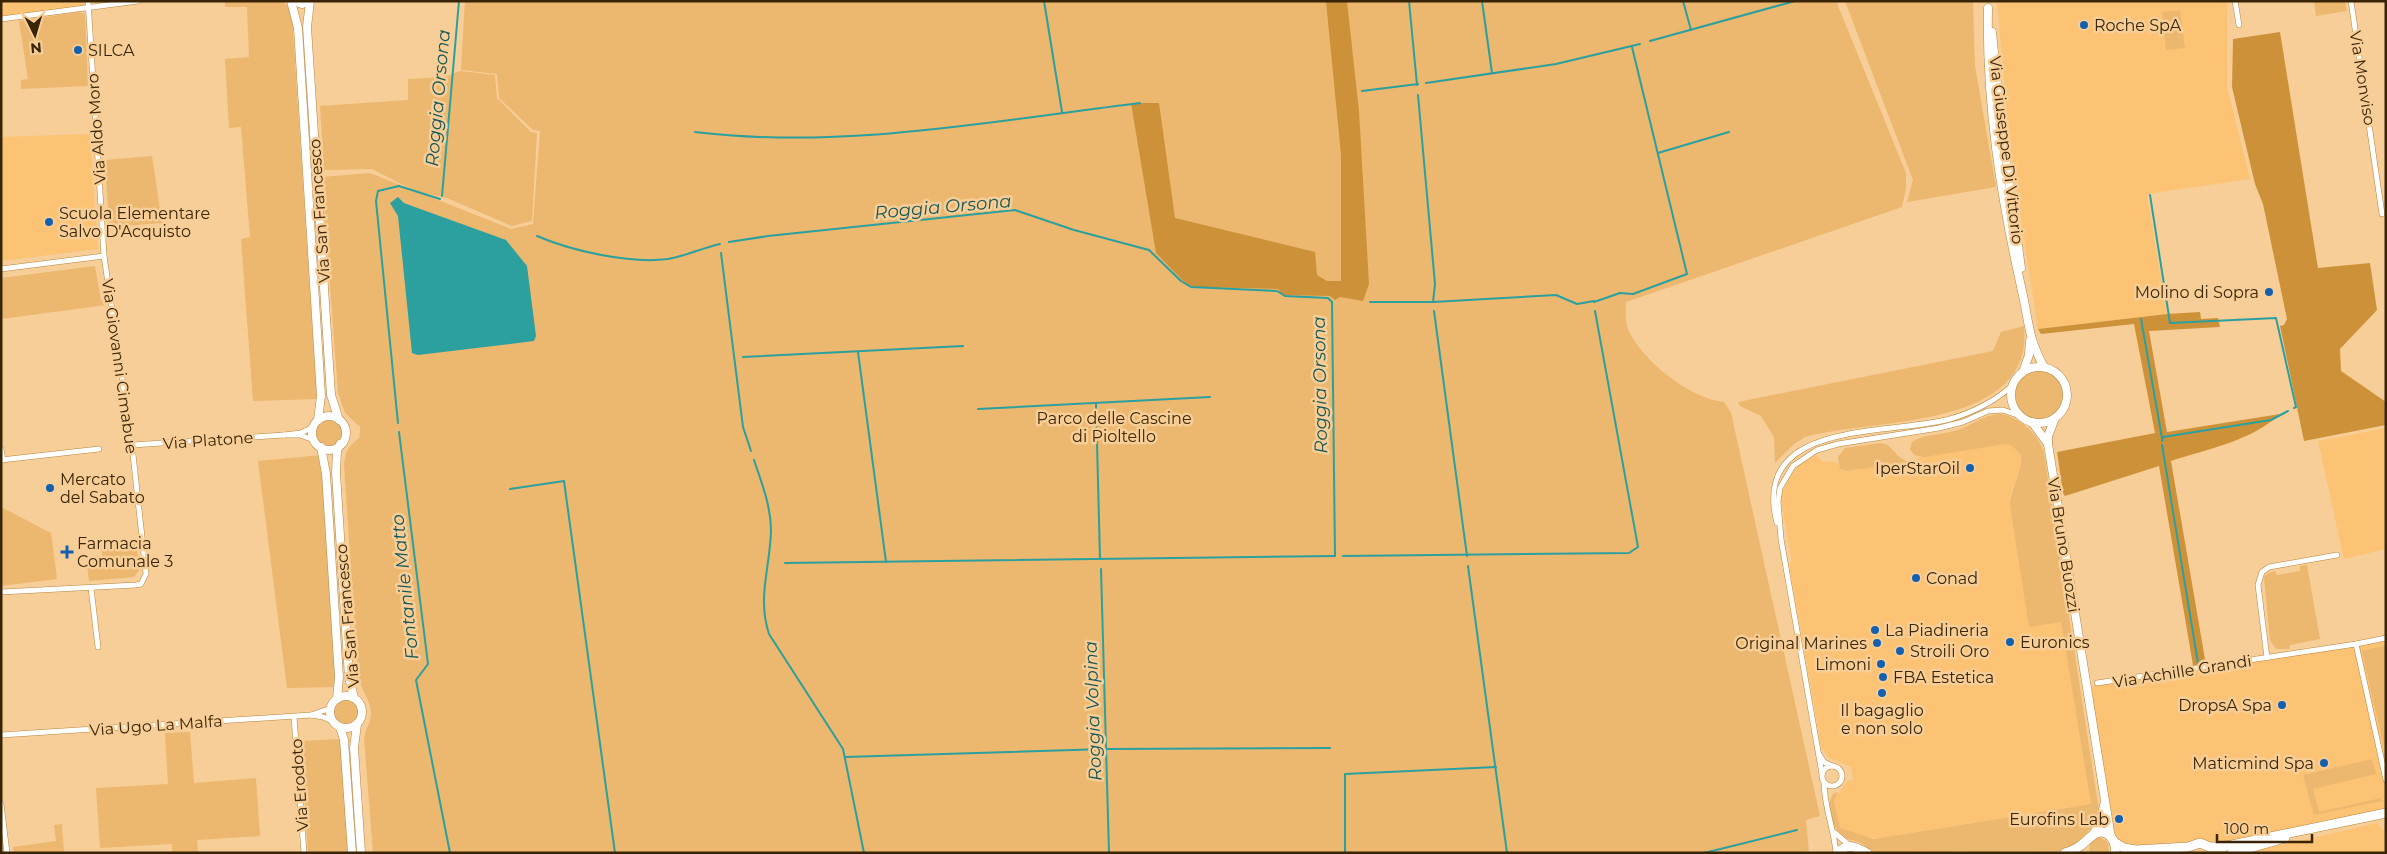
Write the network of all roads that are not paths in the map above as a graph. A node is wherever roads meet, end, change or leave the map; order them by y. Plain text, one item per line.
1 (138, 1) edge
2 (292, 1) edge
3 (309, 1) edge
4 (2236, 1) edge
5 (2351, 1) edge
6 (88, 4) edge
7 (1988, 5) edge
8 (1, 19) edge
9 (2239, 25) dead end
10 (2382, 214) dead end
11 (104, 256) junction
12 (1, 269) edge
13 (2030, 339) junction
14 (2044, 367) junction
15 (2023, 372) junction
16 (2013, 385) junction
17 (2020, 416) junction
18 (2055, 418) junction
19 (318, 420) junction
20 (340, 420) junction
21 (2032, 422) junction
22 (313, 427) junction
23 (284, 435) junction
24 (314, 440) junction
25 (340, 444) junction
26 (2048, 444) junction
27 (132, 445) junction
28 (321, 447) junction
29 (1, 449) edge
30 (99, 449) dead end
31 (2, 460) edge
32 (1781, 539) junction
33 (2338, 555) dead end
34 (91, 588) junction
35 (1, 592) edge
36 (2386, 638) edge
37 (2356, 644) junction
38 (98, 647) dead end
39 (2267, 658) junction
40 (2097, 683) dead end
41 (354, 698) junction
42 (337, 699) junction
43 (331, 708) junction
44 (311, 716) junction
45 (294, 717) junction
46 (332, 721) junction
47 (357, 724) junction
48 (340, 728) junction
49 (1, 735) edge
50 (1816, 746) junction
51 (1833, 766) junction
52 (1822, 774) junction
53 (2386, 780) edge
54 (1824, 782) junction
55 (1835, 786) junction
56 (2104, 795) junction
57 (1, 804) edge
58 (1826, 808) junction
59 (2386, 813) edge
60 (1832, 828) junction
61 (2314, 829) junction
62 (2093, 834) junction
63 (2113, 840) junction
64 (1851, 846) junction
65 (2084, 848) edge
66 (2190, 850) edge
67 (2212, 850) edge
68 (1864, 852) edge
69 (7, 853) edge
70 (304, 853) edge
71 (352, 853) edge
72 (361, 853) edge
73 (1837, 853) edge
74 (2065, 853) edge
75 (2115, 853) edge
76 (2232, 853) edge

1 - 6 street
2 - 3 street
2 - 19 street, Via San Francesco
3 - 20 street, Via San Francesco
4 - 9 street
5 - 10 street, Via Monviso
6 - 8 street
6 - 11 street, Via Aldo Moro
7 - 13 street, Via Giuseppe Di Vittorio
11 - 12 street
11 - 27 street, Via Giovanni Cimabue
13 - 14 street, Via Giuseppe Di Vittorio
13 - 15 street, Via Giuseppe Di Vittorio
14 - 15 street
14 - 18 street
15 - 16 street
16 - 17 street
16 - 32 street
17 - 21 street
17 - 32 street
18 - 21 street
18 - 26 street, Via Bruno Buozzi
19 - 20 street
19 - 22 street
20 - 25 street
21 - 26 street, Via Bruno Buozzi
22 - 23 street, Via Platone
22 - 24 street
23 - 24 street, Via Platone
23 - 27 street, Via Platone
24 - 28 street
25 - 28 street
25 - 41 street, Via San Francesco
26 - 56 street, Via Bruno Buozzi
27 - 34 street, Via Giovanni Cimabue
28 - 42 street, Via San Francesco
29 - 31 street
30 - 31 street
32 - 50 street
33 - 39 street, Via Achille Grandi
34 - 35 street
34 - 38 street
36 - 37 street, Via Achille Grandi
37 - 39 street, Via Achille Grandi
37 - 53 street
39 - 40 street, Via Achille Grandi
41 - 42 street
41 - 47 street
42 - 43 street
43 - 44 street, Via Ugo La Malfa
43 - 46 street
44 - 45 street, Via Ugo La Malfa
44 - 46 street, Via Ugo La Malfa
45 - 49 street, Via Ugo La Malfa
45 - 70 street, Via Erodoto
46 - 48 street
47 - 48 street
47 - 72 street
48 - 71 street
50 - 51 street
50 - 52 street
51 - 52 street
51 - 55 street
52 - 54 street
54 - 55 street
54 - 58 street
55 - 58 street
56 - 62 street, Via Bruno Buozzi
56 - 63 street, Via Bruno Buozzi
57 - 69 street
58 - 60 street
59 - 61 main road
60 - 64 street
60 - 73 street
61 - 67 main road
61 - 76 main road
62 - 63 main road
62 - 65 main road
63 - 66 main road
63 - 75 main road
64 - 68 main road
64 - 73 main road
65 - 74 main road
66 - 67 main road

